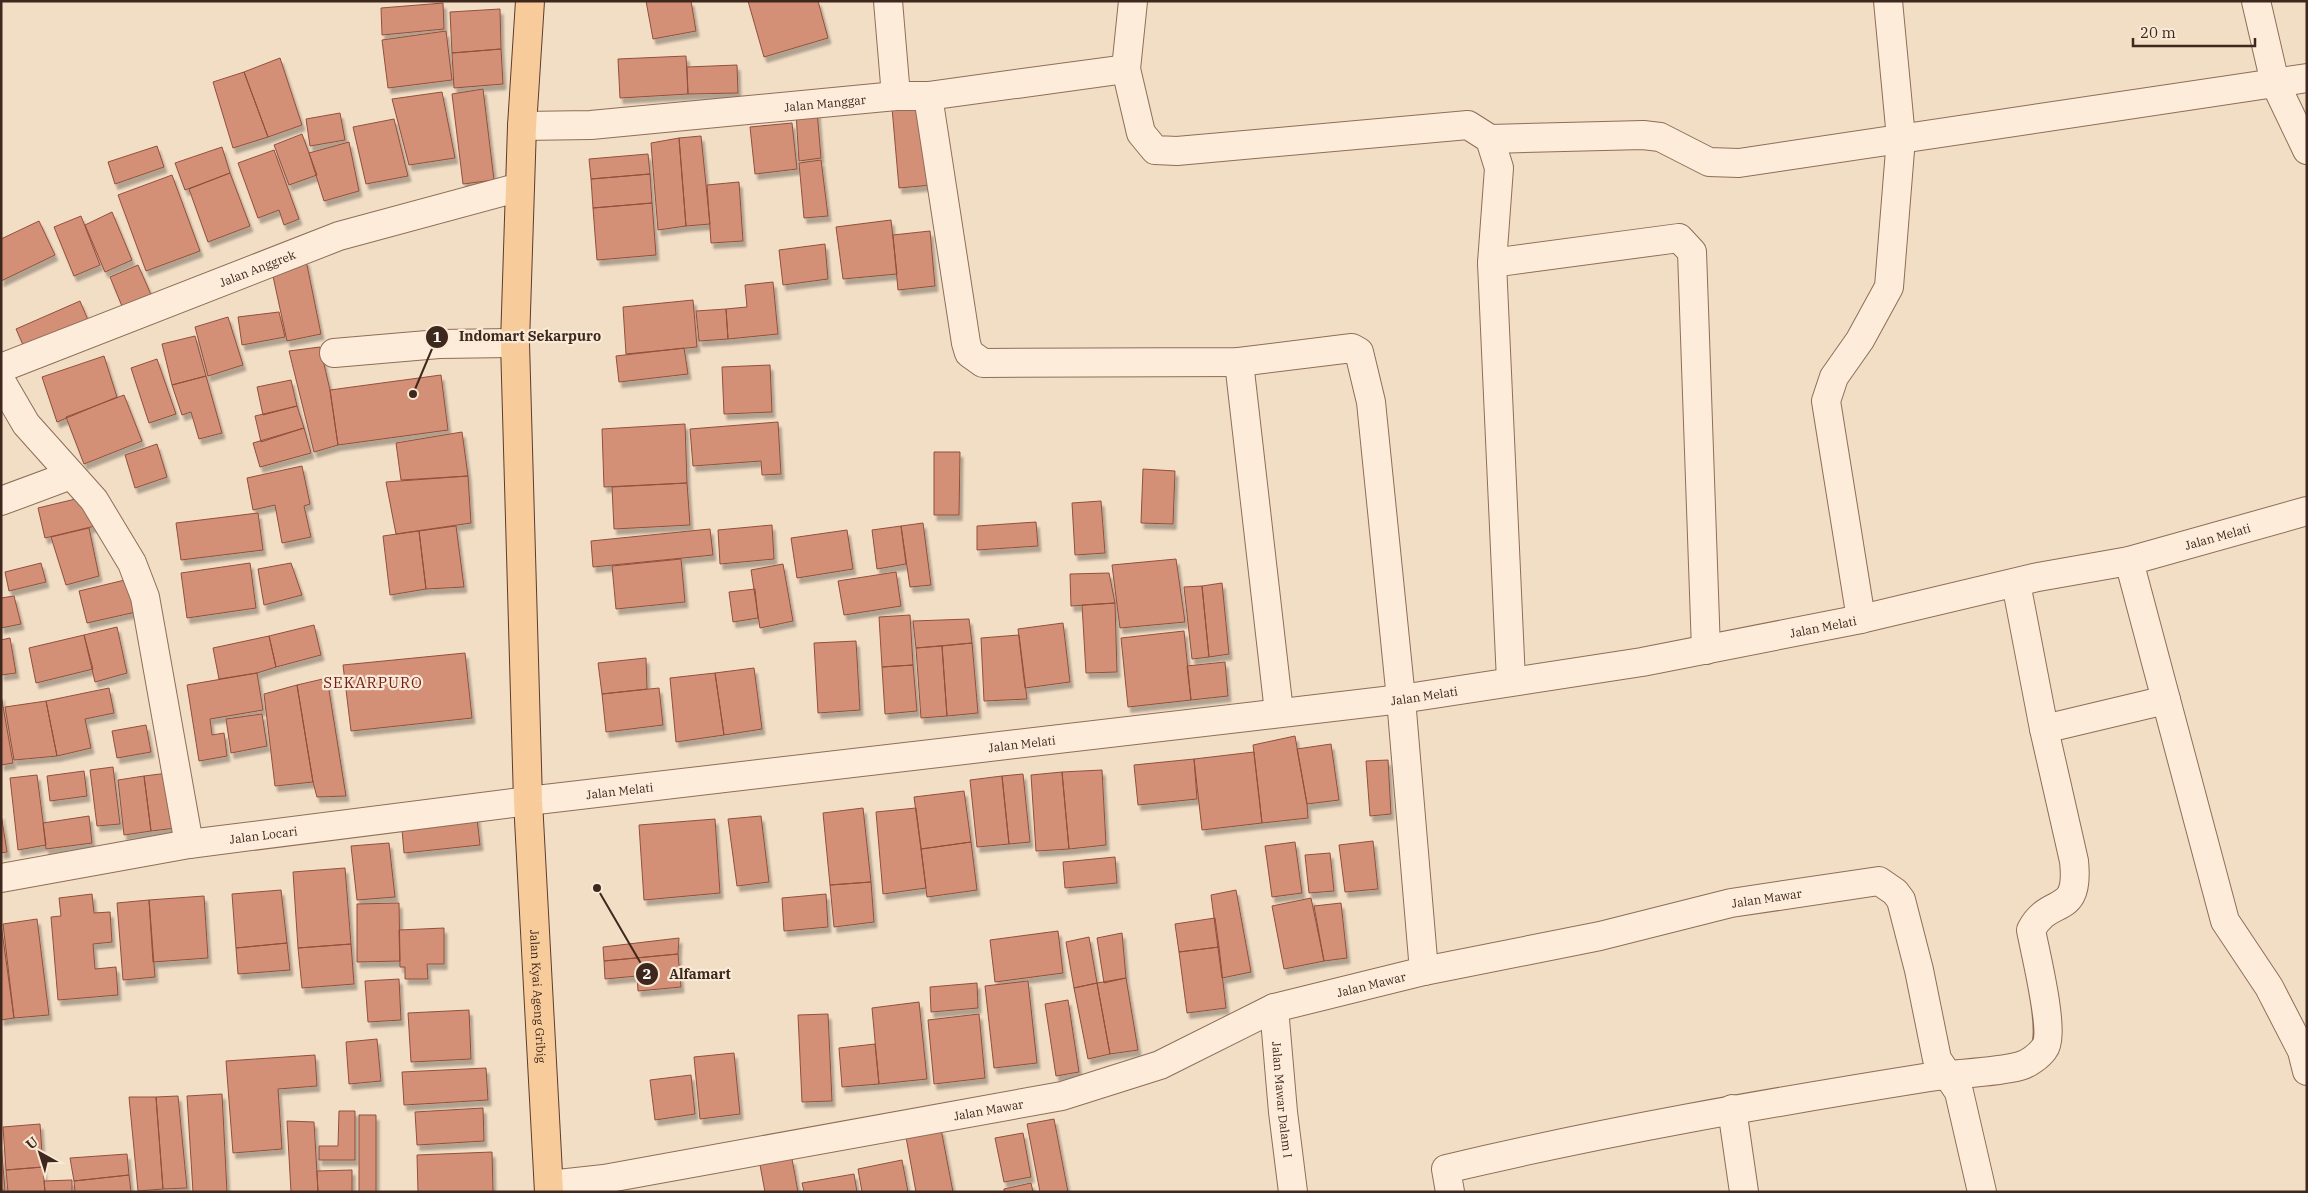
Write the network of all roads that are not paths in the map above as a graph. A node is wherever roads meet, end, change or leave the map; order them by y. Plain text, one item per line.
1 (530, 1) edge
2 (888, 1) edge
3 (1133, 1) edge
4 (1888, 1) edge
5 (2256, 1) edge
6 (1126, 69) junction
7 (2307, 78) edge
8 (2275, 83) junction
9 (896, 96) junction
10 (928, 96) junction
11 (522, 126) junction
12 (1901, 138) junction
13 (1490, 139) junction
14 (2307, 150) edge
15 (520, 187) junction
16 (1492, 263) junction
17 (515, 343) junction
18 (334, 353) dead end
19 (1239, 362) junction
20 (1, 368) edge
21 (1, 381) edge
22 (71, 475) junction
23 (1, 501) edge
24 (2307, 511) edge
25 (2129, 561) junction
26 (2016, 583) junction
27 (1861, 619) junction
28 (1706, 650) junction
29 (1511, 681) junction
30 (1402, 699) junction
31 (2166, 700) junction
32 (1279, 712) junction
33 (2044, 729) junction
34 (528, 801) junction
35 (188, 844) junction
36 (1, 878) edge
37 (1424, 971) junction
38 (1274, 1008) junction
39 (2307, 1071) edge
40 (1948, 1074) junction
41 (1732, 1108) junction
42 (549, 1189) edge
43 (1293, 1192) edge
44 (1450, 1192) edge
45 (1744, 1192) edge
46 (1982, 1192) edge

1 - 11 main road, Jalan Kyai Ageng Gribig
2 - 9 street
3 - 6 street
4 - 12 street
5 - 8 street
6 - 10 street, Jalan Manggar
6 - 13 street
7 - 8 street
8 - 12 street
8 - 14 street
9 - 10 street, Jalan Manggar
9 - 11 street, Jalan Manggar
10 - 19 street
11 - 15 main road, Jalan Kyai Ageng Gribig
12 - 13 street
12 - 27 street
13 - 16 street
15 - 17 main road, Jalan Kyai Ageng Gribig
15 - 20 street, Jalan Anggrek
16 - 28 street
16 - 29 street
17 - 18 street
17 - 34 main road, Jalan Kyai Ageng Gribig
19 - 30 street
19 - 32 street
21 - 22 street
22 - 23 street
22 - 35 street
24 - 25 street, Jalan Melati
25 - 26 street, Jalan Melati
25 - 31 street
26 - 27 street, Jalan Melati
26 - 33 street
27 - 28 street, Jalan Melati
28 - 29 street, Jalan Melati
29 - 30 street, Jalan Melati
30 - 32 street, Jalan Melati
30 - 37 street
31 - 33 street
31 - 39 street
32 - 34 street, Jalan Melati
33 - 40 street
34 - 35 street, Jalan Locari
34 - 42 main road, Jalan Kyai Ageng Gribig
35 - 36 street, Jalan Locari
37 - 38 street, Jalan Mawar
37 - 40 street, Jalan Mawar
38 - 42 street, Jalan Mawar
38 - 43 street, Jalan Mawar Dalam I
40 - 41 street
40 - 46 street, Jalan Mawar
41 - 44 street
41 - 45 street

